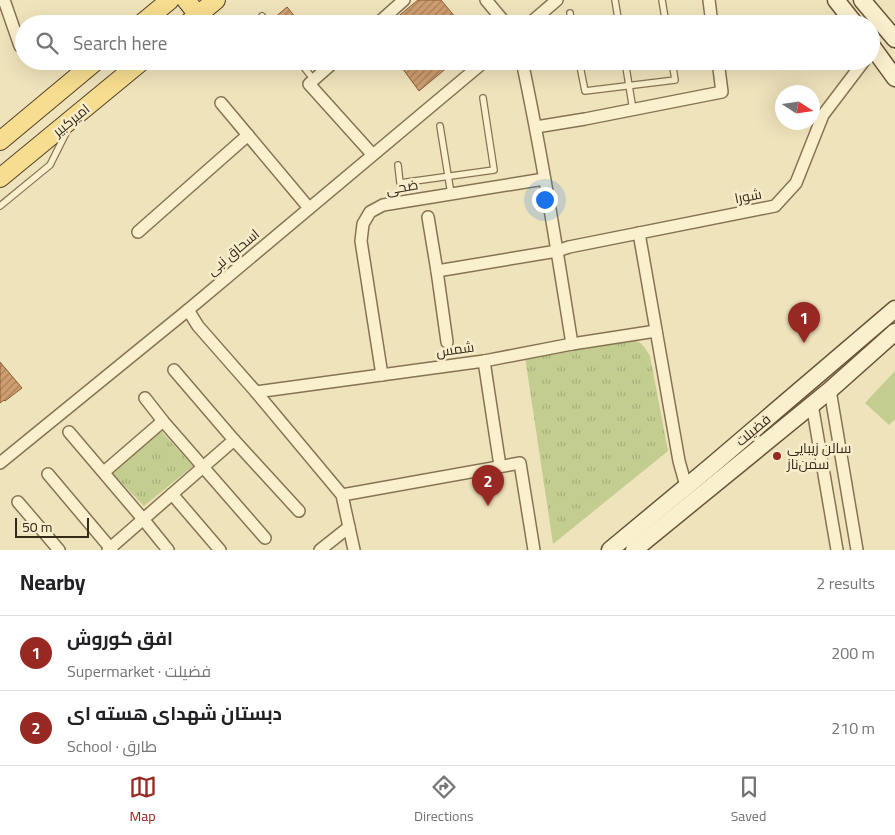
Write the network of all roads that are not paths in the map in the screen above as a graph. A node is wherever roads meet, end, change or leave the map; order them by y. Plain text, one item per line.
1 (4, 0) edge
2 (170, 0) edge
3 (186, 0) edge
4 (216, 0) edge
5 (404, 0) edge
6 (486, 0) edge
7 (557, 0) edge
8 (615, 0) edge
9 (662, 0) edge
10 (709, 0) edge
11 (836, 0) edge
12 (862, 0) edge
13 (157, 15) edge
14 (192, 15) edge
15 (198, 15) edge
16 (387, 15) edge
17 (498, 15) edge
18 (540, 15) edge
19 (618, 15) edge
20 (664, 15) edge
21 (711, 15) edge
22 (848, 15) edge
23 (875, 15) edge
24 (880, 21) edge
25 (15, 32) edge
26 (895, 39) edge
27 (880, 62) edge
28 (85, 70) edge
29 (131, 70) edge
30 (306, 70) edge
31 (325, 70) edge
32 (474, 70) edge
33 (524, 70) edge
34 (581, 70) edge
35 (626, 70) edge
36 (673, 70) edge
37 (719, 70) edge
38 (857, 70) edge
39 (895, 78) edge
40 (314, 80) junction
41 (629, 85) junction
42 (483, 98) dead end
43 (221, 102) dead end
44 (633, 110) junction
45 (72, 118) junction
46 (440, 126) dead end
47 (536, 127) junction
48 (248, 135) junction
49 (0, 140) edge
50 (372, 154) junction
51 (398, 165) dead end
52 (448, 176) junction
53 (0, 178) edge
54 (544, 179) junction
55 (451, 194) junction
56 (0, 206) edge
57 (309, 208) junction
58 (428, 217) dead end
59 (138, 232) dead end
60 (639, 233) junction
61 (557, 251) junction
62 (438, 271) junction
63 (895, 309) edge
64 (188, 310) junction
65 (656, 332) junction
66 (895, 332) edge
67 (447, 342) dead end
68 (572, 344) junction
69 (484, 361) junction
70 (174, 370) dead end
71 (822, 372) junction
72 (382, 375) junction
73 (804, 387) junction
74 (830, 390) junction
75 (256, 392) junction
76 (145, 398) dead end
77 (812, 404) junction
78 (164, 422) junction
79 (69, 432) dead end
80 (234, 440) junction
81 (0, 463) edge
82 (500, 466) junction
83 (202, 467) junction
84 (104, 472) junction
85 (48, 474) dead end
86 (686, 486) junction
87 (172, 494) junction
88 (342, 495) junction
89 (18, 502) dead end
90 (299, 510) dead end
91 (143, 519) junction
92 (349, 527) junction
93 (854, 530) junction
94 (834, 533) junction
95 (265, 538) dead end
96 (110, 549) edge
97 (59, 550) edge
98 (168, 550) edge
99 (220, 550) edge
100 (320, 550) edge
101 (354, 550) edge
102 (534, 550) edge
103 (610, 550) edge
104 (634, 550) edge
105 (837, 550) edge
106 (857, 550) edge

1 - 25 street
2 - 13 main road
3 - 14 main road
4 - 15 main road
5 - 16 street
6 - 17 street
7 - 18 street
8 - 19 lane
9 - 20 lane
10 - 21 street
11 - 22 street
12 - 23 street
24 - 26 street
27 - 39 street
28 - 49 main road
29 - 45 main road, امیرکبیر
30 - 40 lane
31 - 40 street
32 - 50 street, اسحاق نبی
33 - 47 street
34 - 41 lane
35 - 41 lane
36 - 41 lane
37 - 44 street
38 - 60 street, شورا
40 - 50 street
41 - 44 lane
42 - 52 lane
43 - 48 street
44 - 47 street
45 - 53 main road, امیرکبیر
45 - 56 lane
46 - 52 lane
47 - 54 street
48 - 57 street
48 - 59 street
50 - 57 street, اسحاق نبی
51 - 52 lane
52 - 55 lane
54 - 55 street, ضحی
54 - 61 street
55 - 72 street, ضحی
57 - 64 street, اسحاق نبی
58 - 62 street
60 - 61 street, شورا
60 - 65 street
61 - 62 street, شورا
61 - 68 street
62 - 67 street
63 - 71 street, فضیلت
64 - 75 street
64 - 81 street, اسحاق نبی
65 - 68 street, شمس
65 - 86 street
66 - 74 street, فضیلت
68 - 69 street, شمس
69 - 72 street, شمس
69 - 82 street
70 - 80 street
71 - 73 street, فضیلت
71 - 74 street
72 - 75 street, شمس
73 - 77 street
73 - 86 street, فضیلت
74 - 77 street, فضیلت
74 - 93 street
75 - 88 street
76 - 78 street
77 - 94 street
77 - 104 street, فضیلت
78 - 83 street
78 - 84 street
79 - 84 street
80 - 83 street
80 - 90 street
82 - 88 street
82 - 102 street
83 - 87 street
83 - 95 street
84 - 91 street
85 - 96 street
86 - 103 street, فضیلت
87 - 91 street
87 - 99 street
88 - 92 street
89 - 97 street
91 - 96 street
91 - 98 street
92 - 100 street
92 - 101 street
93 - 94 street
93 - 106 street
94 - 105 street

